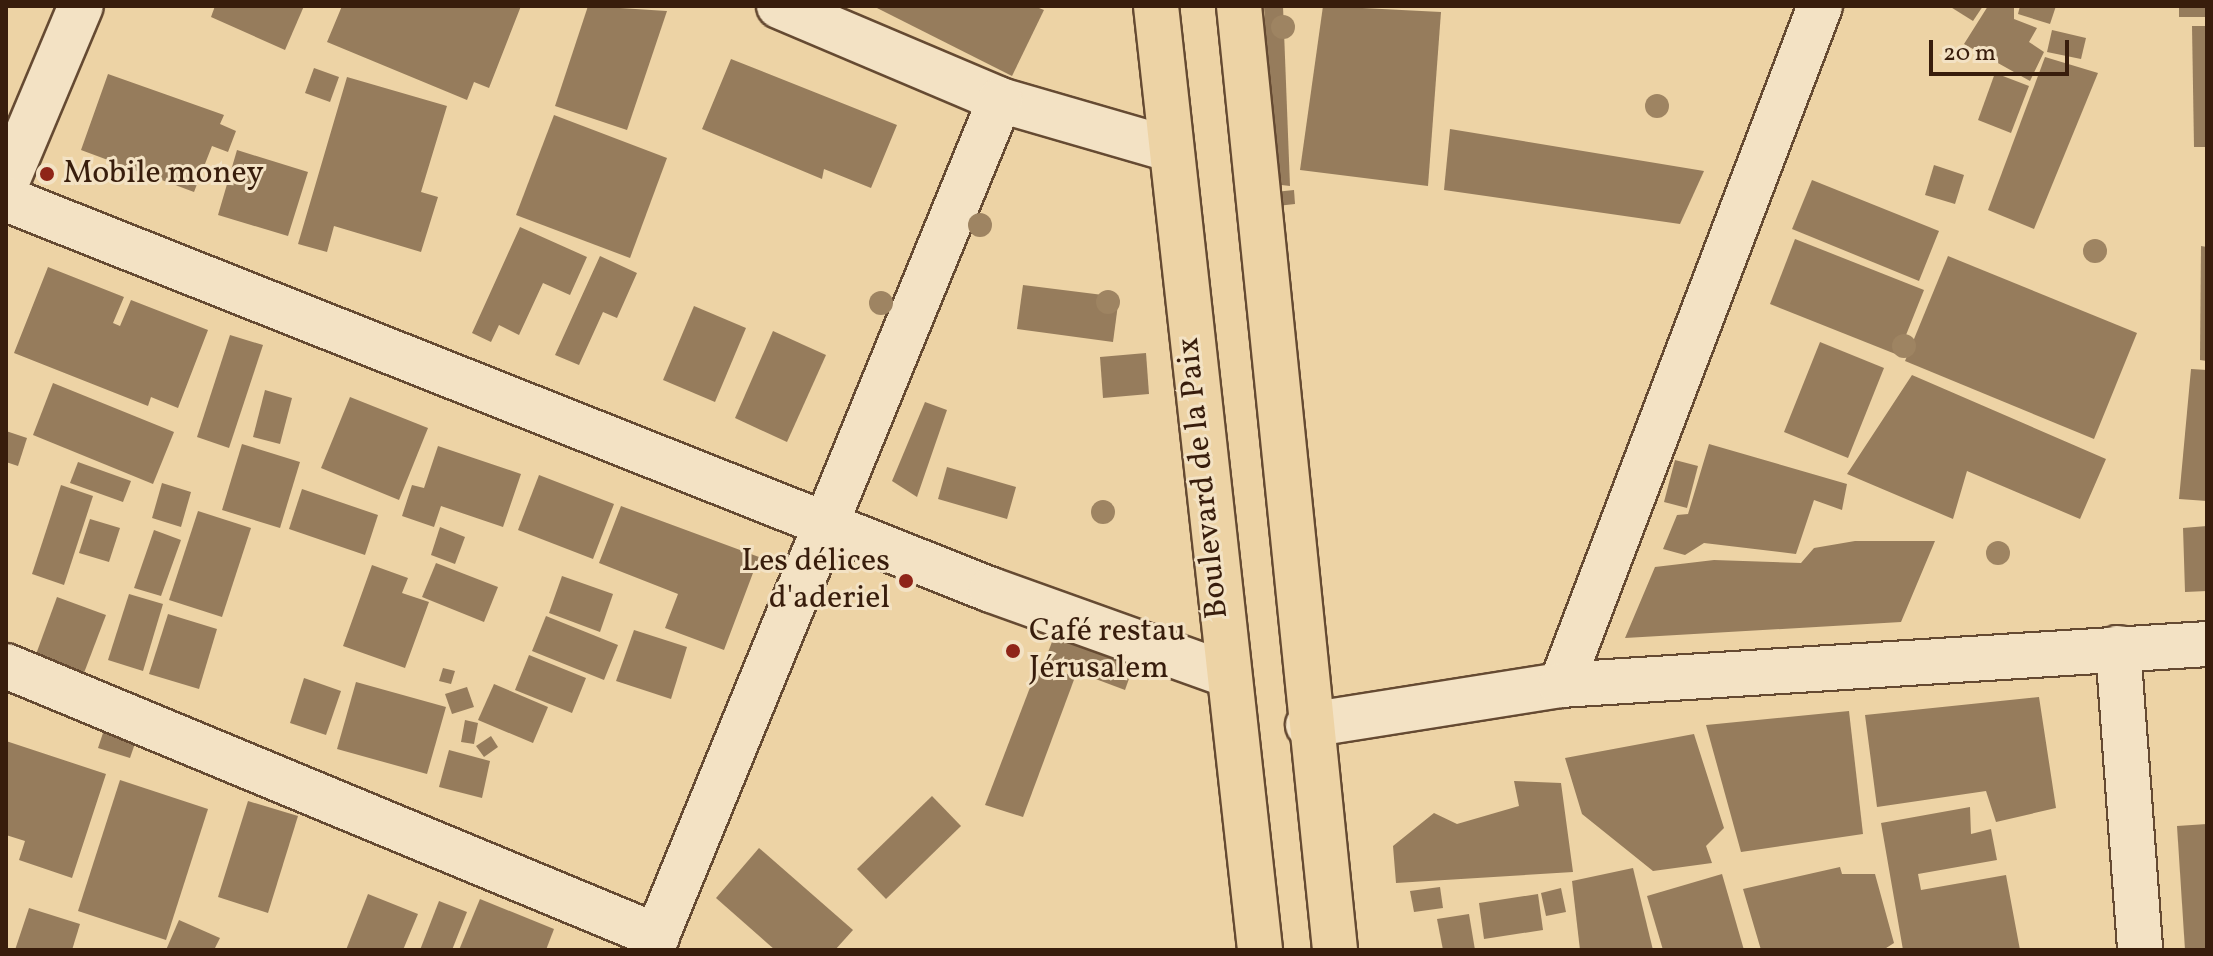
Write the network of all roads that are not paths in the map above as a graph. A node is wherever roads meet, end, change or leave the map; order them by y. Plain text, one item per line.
1 (81, 6) edge
2 (779, 6) edge
3 (1156, 6) edge
4 (1239, 6) edge
5 (1820, 6) edge
6 (1000, 100) junction
7 (1169, 149) junction
8 (6, 184) edge
9 (6, 199) edge
10 (829, 525) junction
11 (2207, 644) edge
12 (2118, 648) junction
13 (6, 666) edge
14 (1226, 674) junction
15 (1561, 685) junction
16 (1308, 725) junction
17 (654, 943) edge
18 (1260, 950) edge
19 (1335, 950) edge
20 (2140, 950) edge

1 - 8 street
2 - 6 street
3 - 7 main road, Boulevard de la Paix
4 - 16 main road
5 - 15 street
6 - 7 street
6 - 10 street
7 - 14 main road, Boulevard de la Paix
9 - 10 street
10 - 14 street
10 - 17 street
11 - 12 street
12 - 15 street
12 - 20 street
13 - 17 street
14 - 18 main road, Boulevard de la Paix
15 - 16 street
16 - 19 main road

